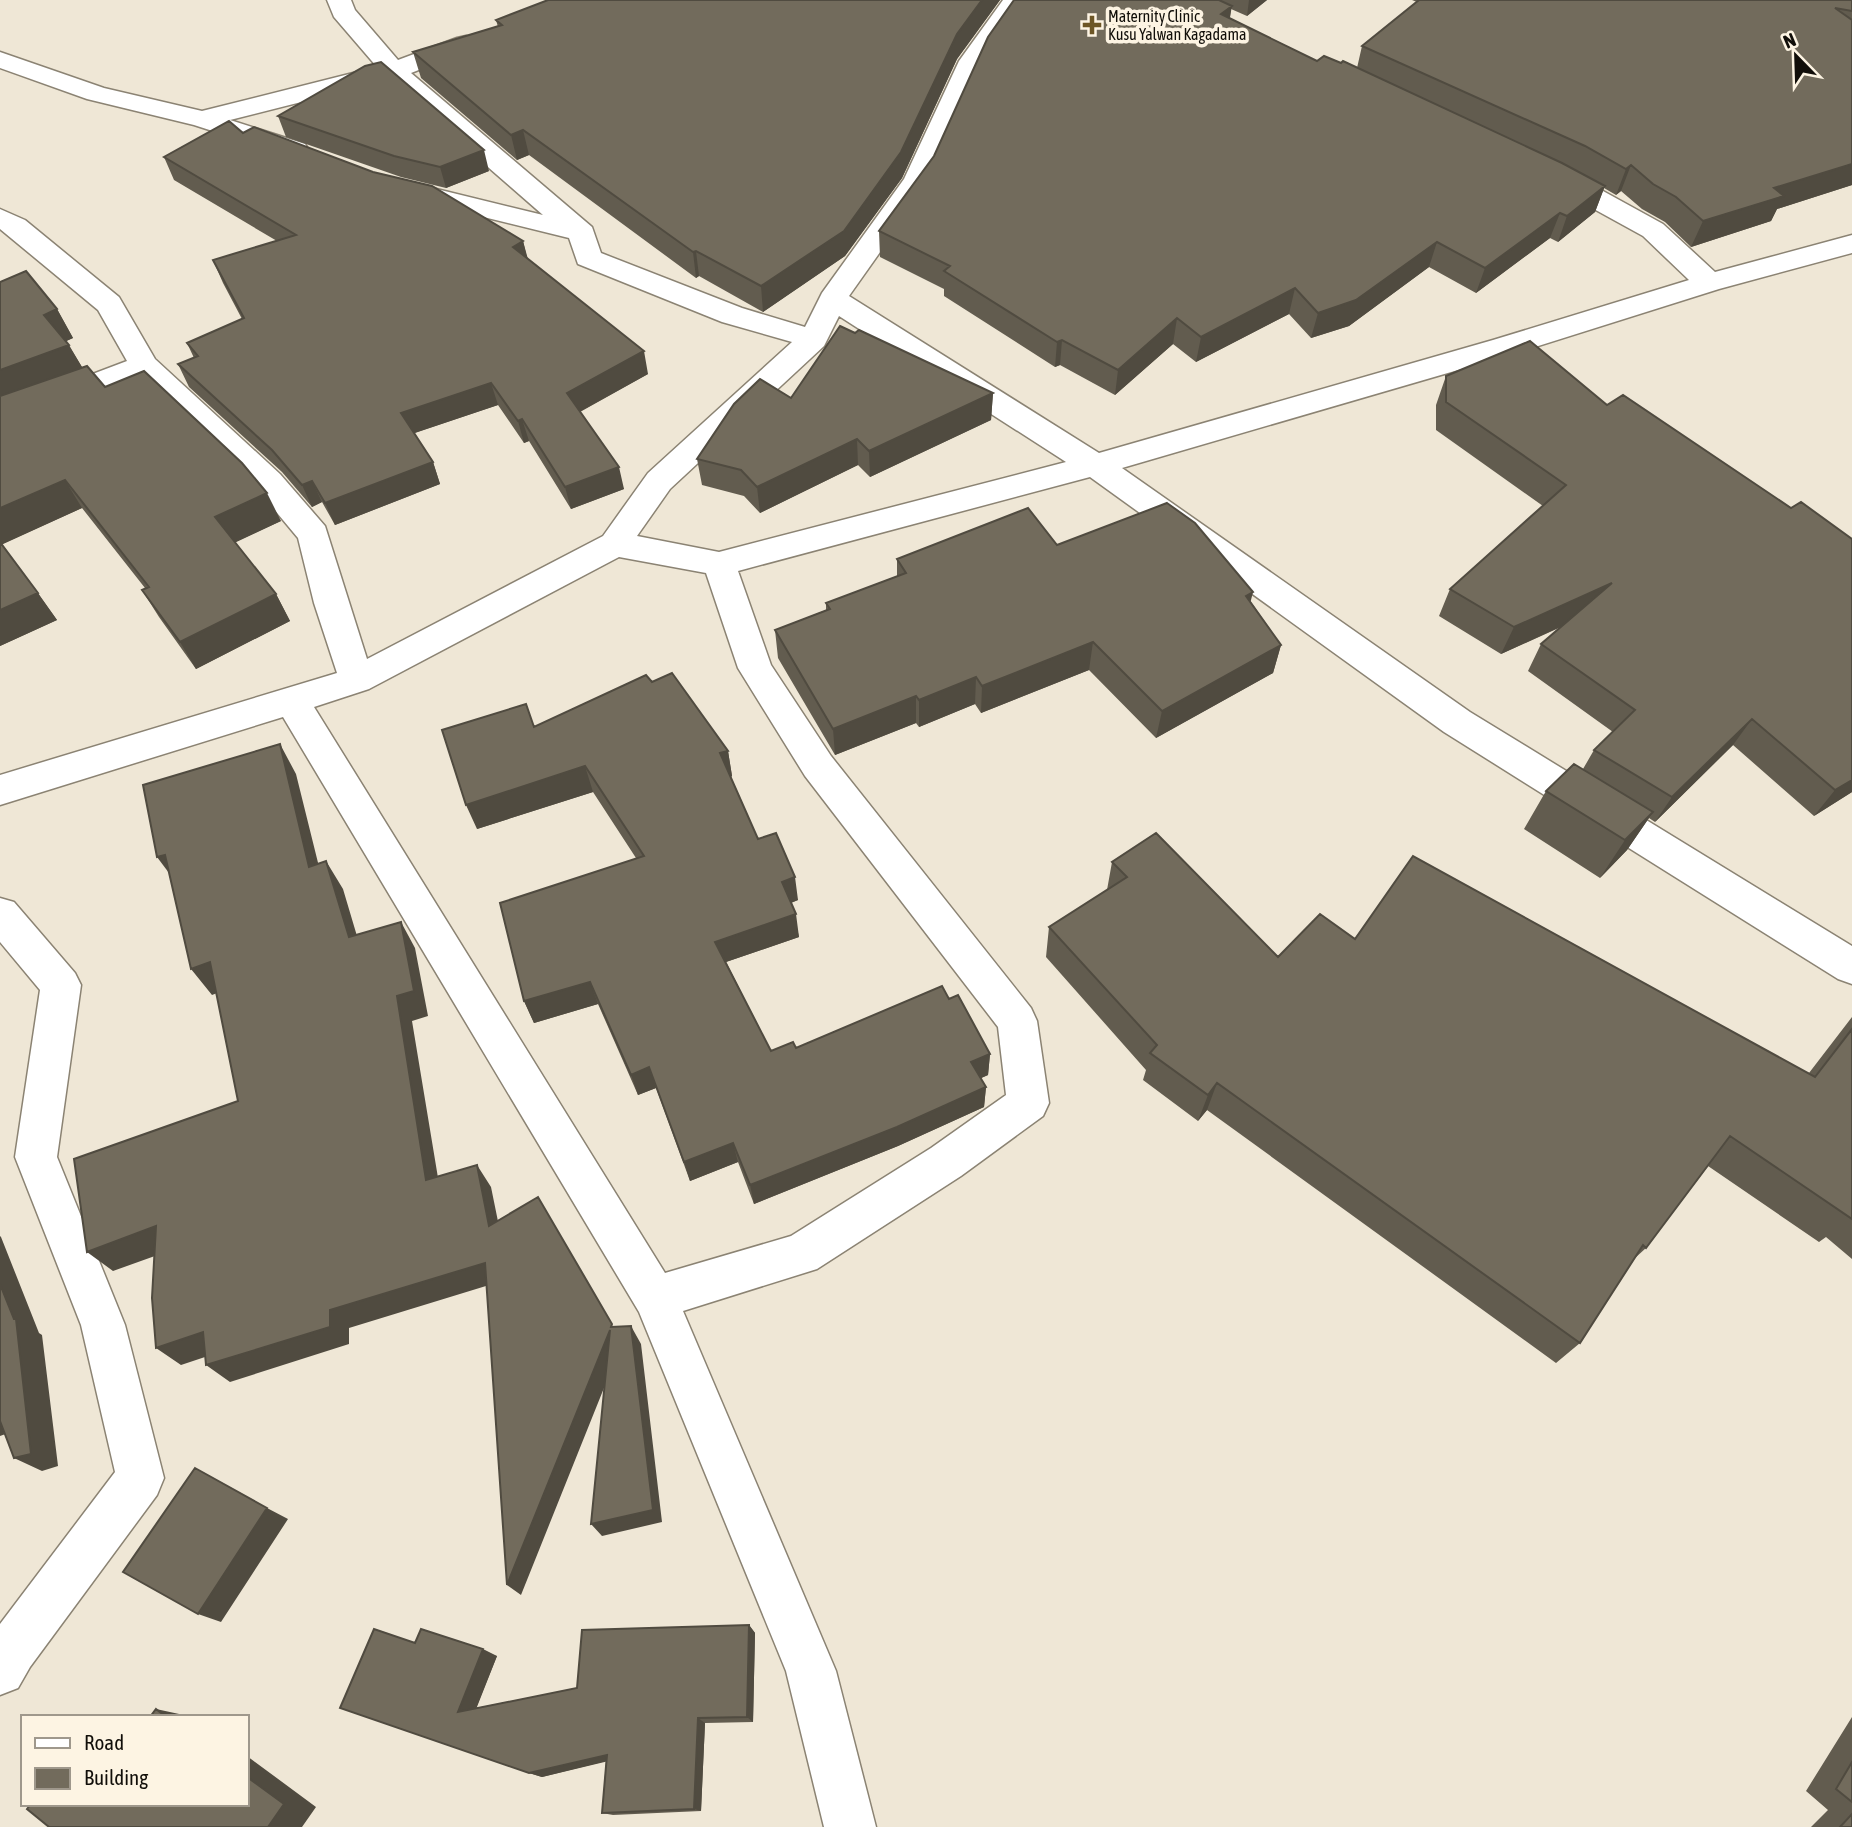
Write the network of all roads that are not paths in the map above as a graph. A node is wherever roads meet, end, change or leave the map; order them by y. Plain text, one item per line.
1 (339, 0) edge
2 (1015, 0) edge
3 (491, 33) edge
4 (0, 60) edge
5 (393, 71) junction
6 (202, 119) junction
7 (314, 157) edge
8 (1526, 162) edge
9 (379, 181) edge
10 (5, 224) edge
11 (582, 233) junction
12 (1852, 244) edge
13 (1709, 283) junction
14 (832, 299) junction
15 (814, 339) junction
16 (144, 365) junction
17 (0, 420) edge
18 (1095, 465) junction
19 (615, 544) junction
20 (719, 564) junction
21 (357, 680) junction
22 (291, 700) junction
23 (0, 790) edge
24 (0, 914) edge
25 (1852, 967) edge
26 (655, 1298) junction
27 (0, 1671) edge
28 (850, 1827) edge

1 - 5 street
2 - 14 street
3 - 5 street
4 - 6 street
5 - 6 street
5 - 11 street
6 - 7 street
8 - 13 street
9 - 11 street
10 - 16 street
11 - 15 street
12 - 13 street
13 - 18 street
14 - 15 street
14 - 18 street
15 - 19 street
16 - 17 street
16 - 21 street
18 - 20 street
18 - 25 street
19 - 20 street
19 - 21 street
20 - 26 street
21 - 22 street
22 - 23 street
22 - 26 street
24 - 27 street
26 - 28 street

